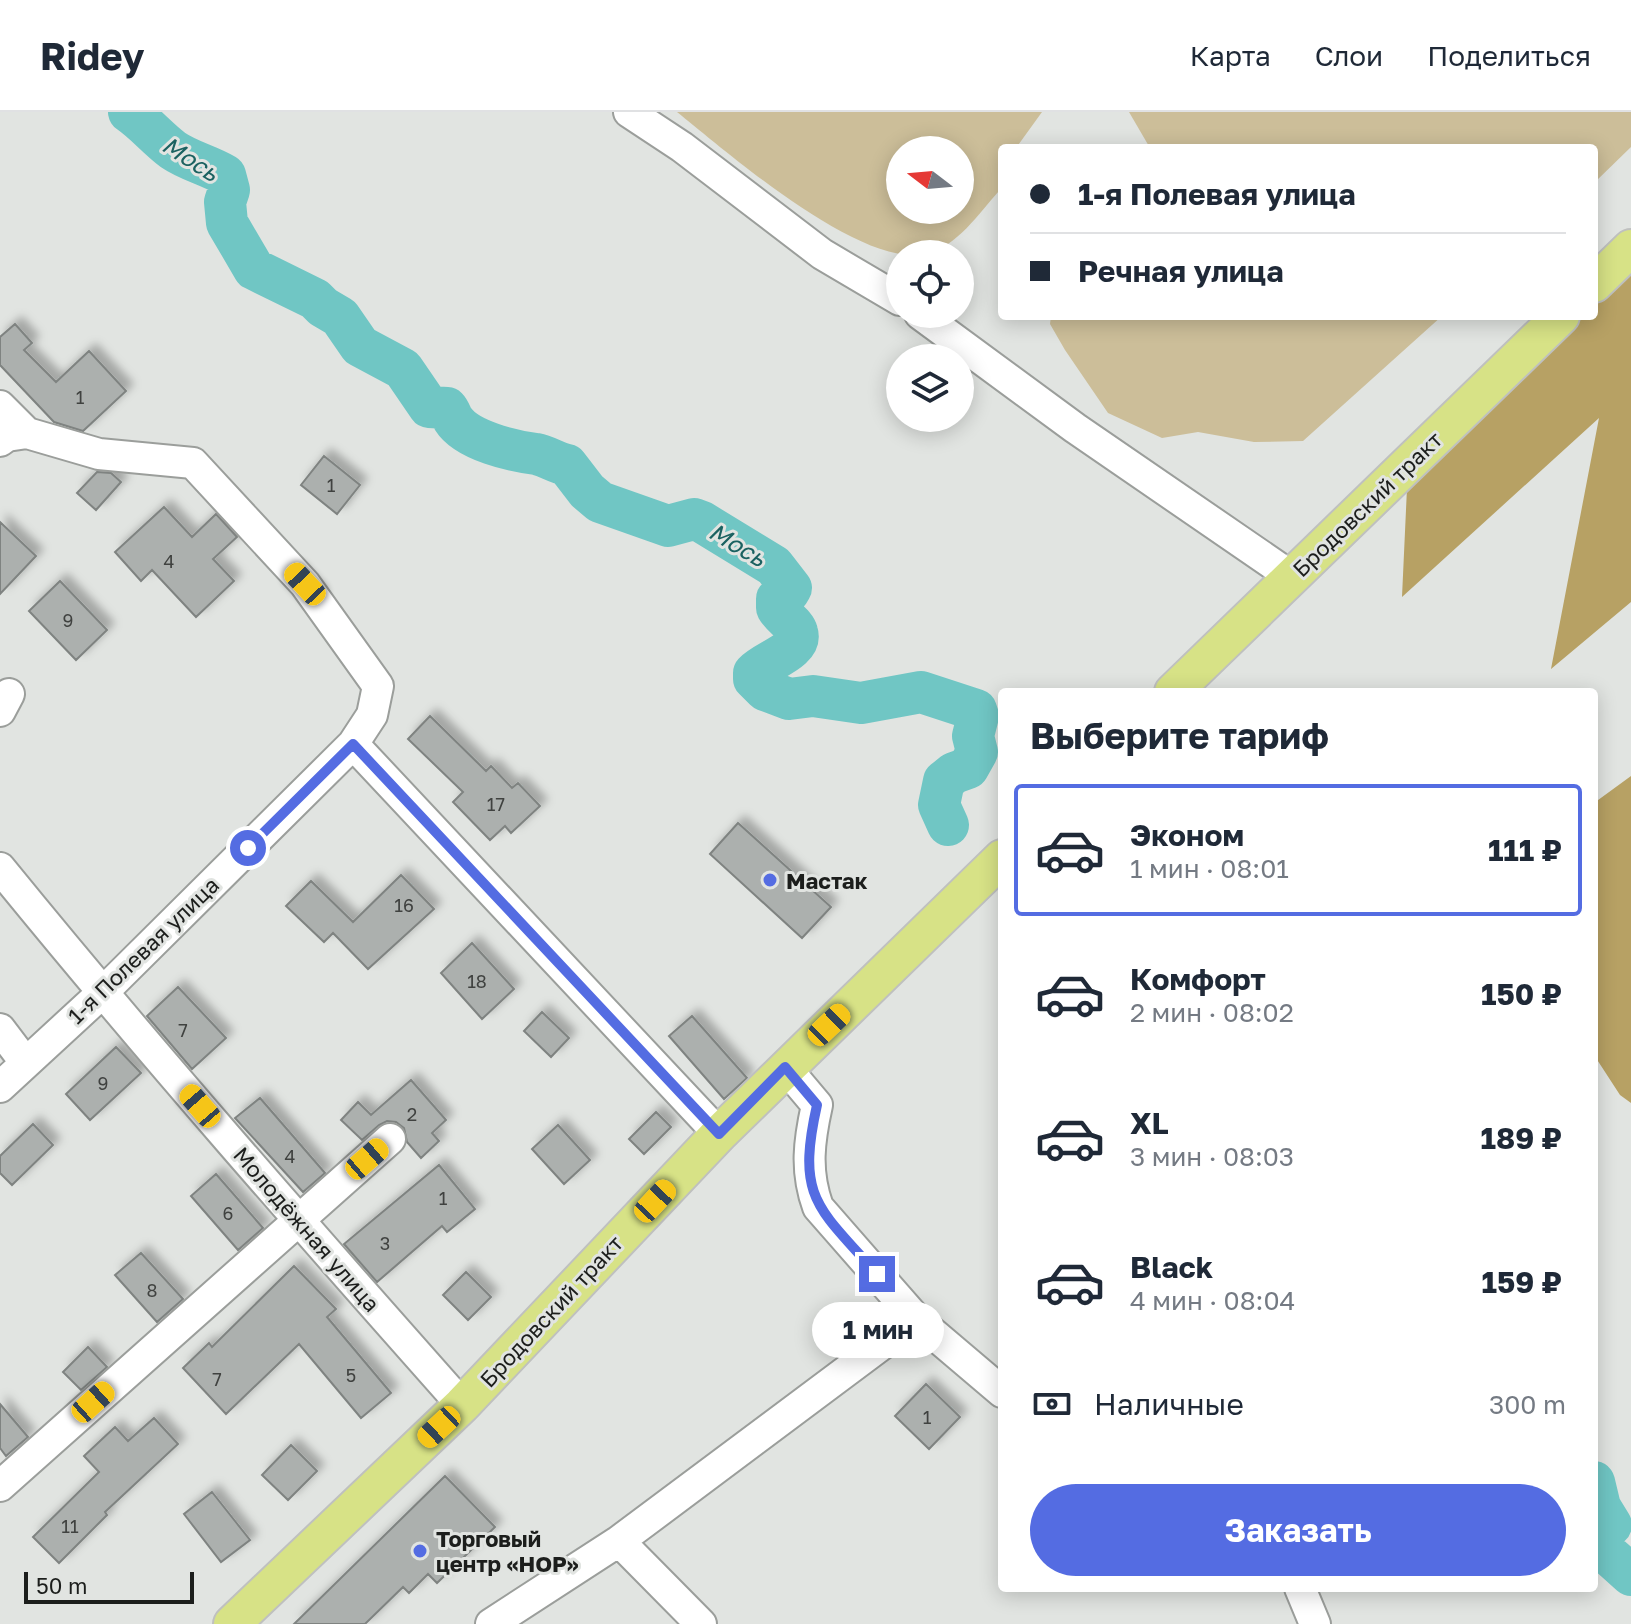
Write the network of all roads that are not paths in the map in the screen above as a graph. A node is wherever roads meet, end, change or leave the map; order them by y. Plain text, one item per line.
1 (629, 112) edge
2 (1631, 248) edge
3 (1598, 280) edge
4 (886, 292) edge
5 (1557, 320) edge
6 (939, 328) edge
7 (0, 406) edge
8 (14, 437) edge
9 (1292, 577) junction
10 (1177, 688) edge
11 (353, 744) junction
12 (998, 862) edge
13 (0, 868) edge
14 (102, 993) junction
15 (0, 1029) edge
16 (25, 1062) junction
17 (785, 1067) junction
18 (0, 1087) edge
19 (719, 1134) junction
20 (390, 1139) dead end
21 (298, 1220) junction
22 (916, 1319) junction
23 (998, 1389) edge
24 (462, 1405) junction
25 (0, 1486) edge
26 (619, 1541) junction
27 (1302, 1592) edge
28 (232, 1624) edge
29 (491, 1624) edge
30 (701, 1624) edge
31 (1315, 1624) edge

1 - 4 street
2 - 3 main road
5 - 9 main road, Бродовский тракт
6 - 9 street
7 - 8 street
8 - 11 street, 1-я Полевая улица
9 - 10 main road, Бродовский тракт
11 - 14 street, 1-я Полевая улица
11 - 19 street
12 - 17 main road, Бродовский тракт
13 - 14 street, Молодёжная улица
14 - 16 street, 1-я Полевая улица
14 - 21 street, Молодёжная улица
15 - 16 street
16 - 18 street, 1-я Полевая улица
17 - 19 main road, Бродовский тракт
17 - 22 street
19 - 24 main road, Бродовский тракт
20 - 21 street
21 - 24 street, Молодёжная улица
21 - 25 street
22 - 23 street
22 - 26 street
24 - 28 main road, Бродовский тракт
26 - 29 street
26 - 30 street
27 - 31 street

